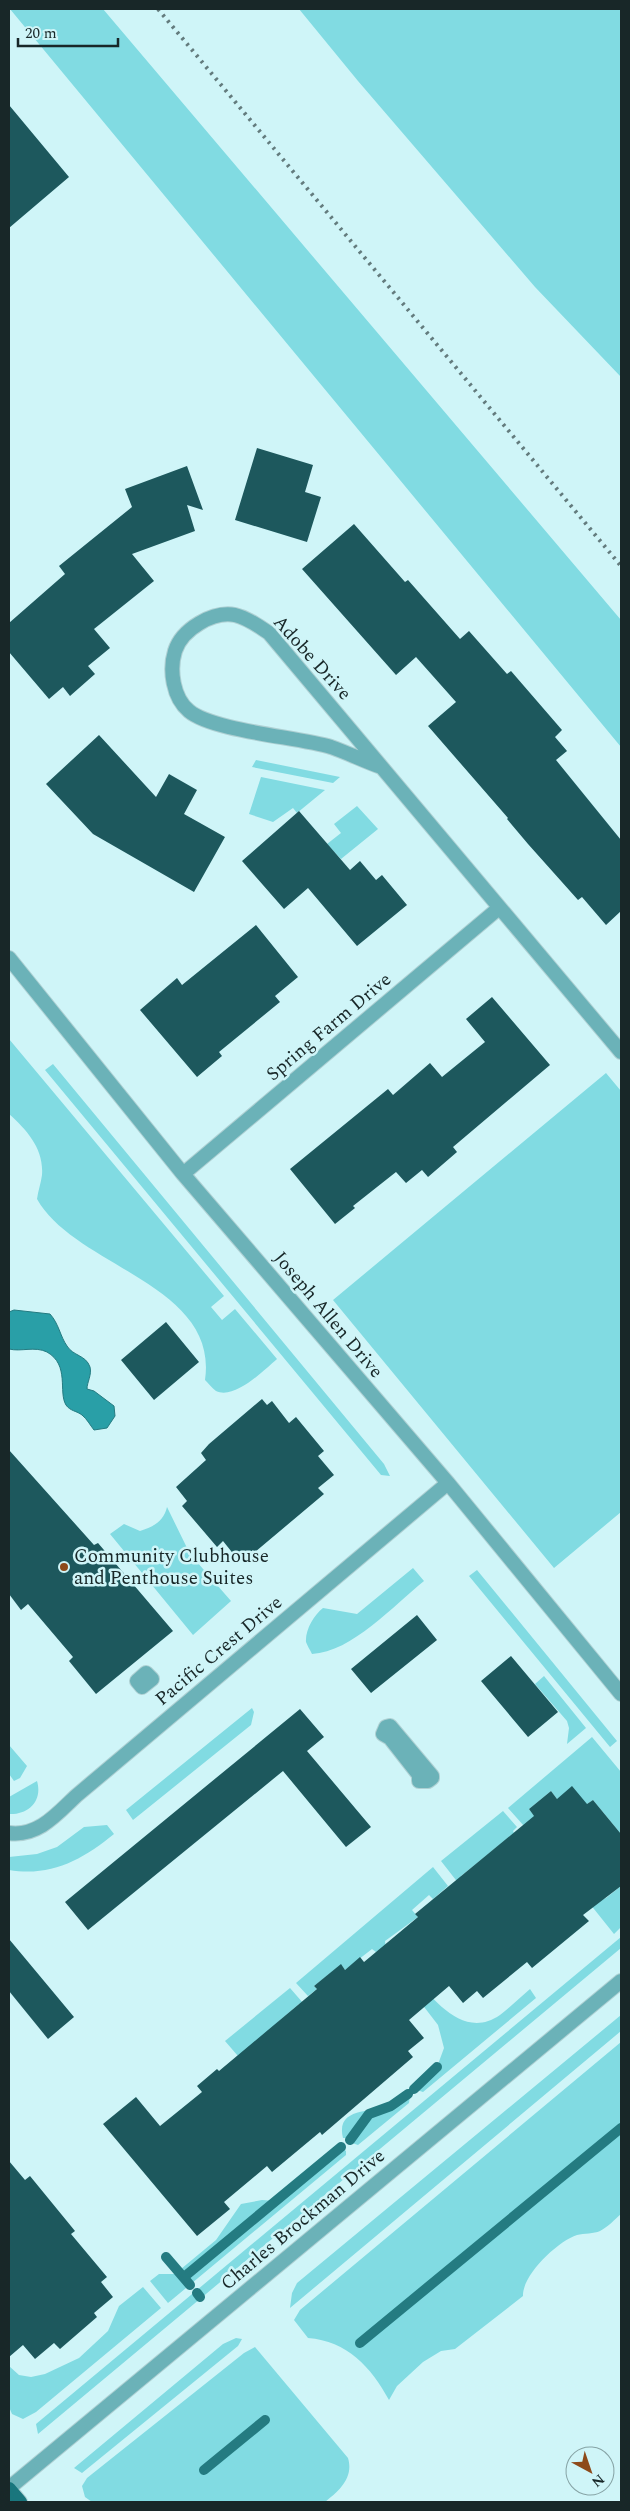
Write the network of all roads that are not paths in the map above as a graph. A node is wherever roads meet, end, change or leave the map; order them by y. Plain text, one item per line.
1 (381, 767) junction
2 (499, 908) junction
3 (9, 958) edge
4 (621, 1052) edge
5 (183, 1174) junction
6 (448, 1483) junction
7 (621, 1694) edge
8 (9, 1833) edge
9 (621, 1981) edge
10 (9, 2489) edge
11 (20, 2502) edge

1 - 1 street, Adobe Drive
1 - 2 street, Adobe Drive
2 - 4 street, Adobe Drive
2 - 5 street, Spring Farm Drive
3 - 5 street, Joseph Allen Drive
5 - 6 street, Joseph Allen Drive
6 - 7 street, Joseph Allen Drive
6 - 8 street, Pacific Crest Drive
9 - 10 street, Charles Brockman Drive
10 - 11 main road

